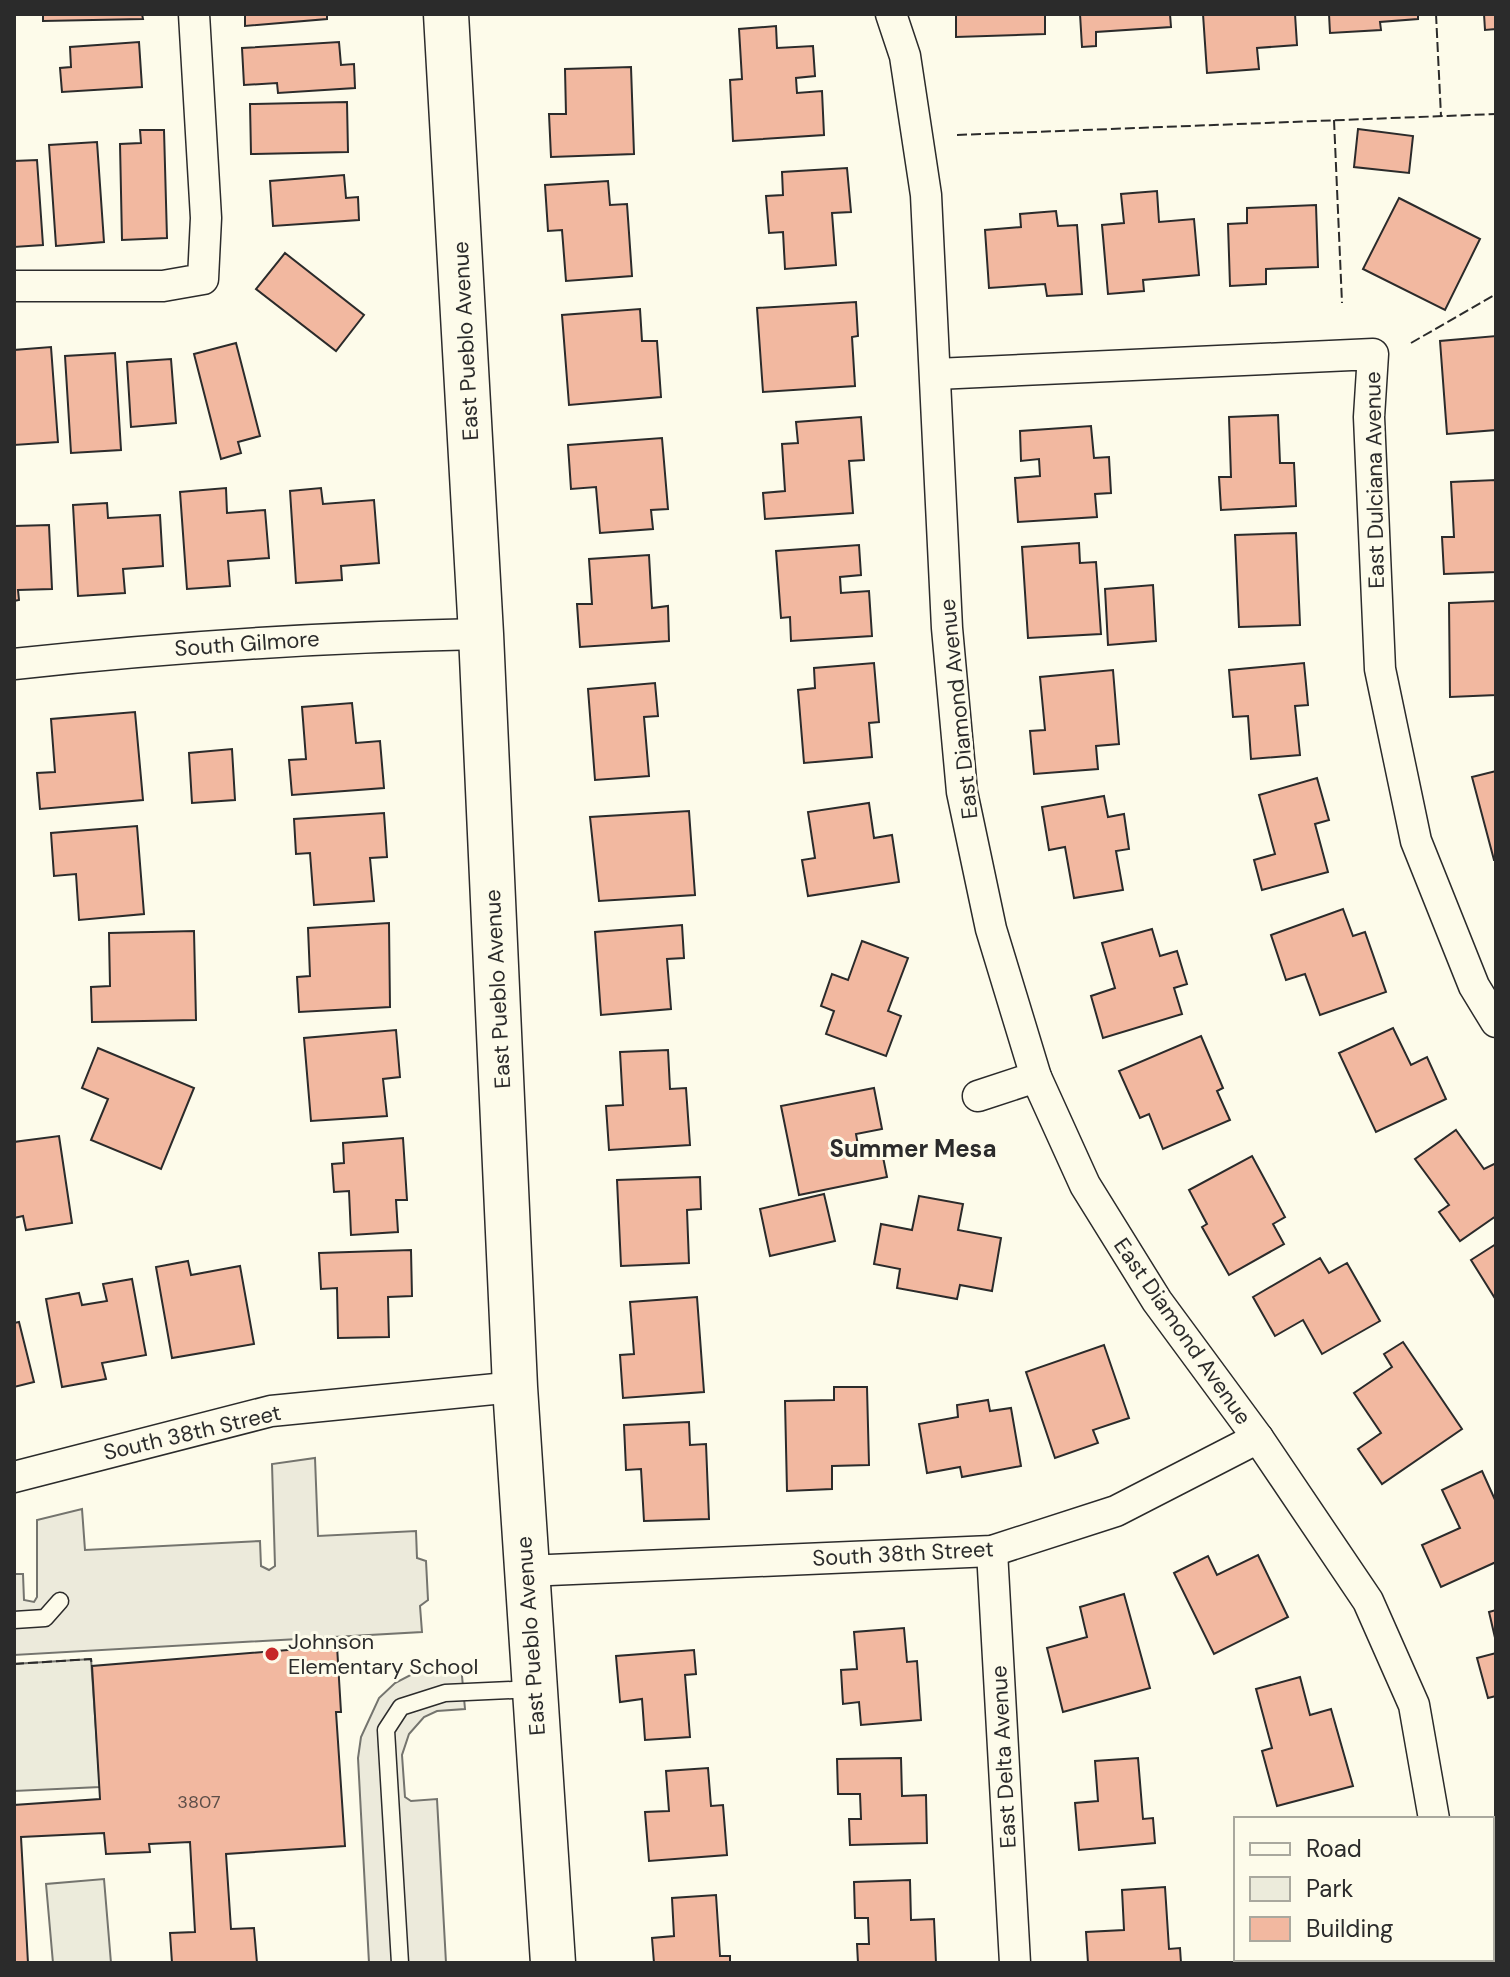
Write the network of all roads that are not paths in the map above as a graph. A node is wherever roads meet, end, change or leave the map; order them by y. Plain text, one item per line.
1 (194, 14) edge
2 (446, 14) edge
3 (891, 14) edge
4 (14, 286) edge
5 (936, 374) junction
6 (481, 634) junction
7 (14, 664) edge
8 (1496, 1022) edge
9 (1036, 1077) junction
10 (978, 1096) dead end
11 (515, 1387) junction
12 (1258, 1438) junction
13 (14, 1477) edge
14 (992, 1551) junction
15 (526, 1571) junction
16 (60, 1601) dead end
17 (14, 1620) edge
18 (533, 1689) junction
19 (1434, 1817) edge
20 (400, 1963) edge
21 (553, 1963) edge
22 (1015, 1963) edge

1 - 4 street
2 - 6 street, East Pueblo Avenue
3 - 5 street, East Diamond Avenue
5 - 8 street, East Dulciana Avenue
5 - 9 street, East Diamond Avenue
6 - 7 street, South Gilmore
6 - 11 street, East Pueblo Avenue
9 - 10 street
9 - 12 street, East Diamond Avenue
11 - 13 street, South 38th Street
11 - 15 street, East Pueblo Avenue
12 - 14 street, South 38th Street
12 - 19 street, East Diamond Avenue
14 - 15 street, South 38th Street
14 - 22 street, East Delta Avenue
15 - 18 street, East Pueblo Avenue
16 - 17 lane
18 - 20 lane
18 - 21 street, East Pueblo Avenue

